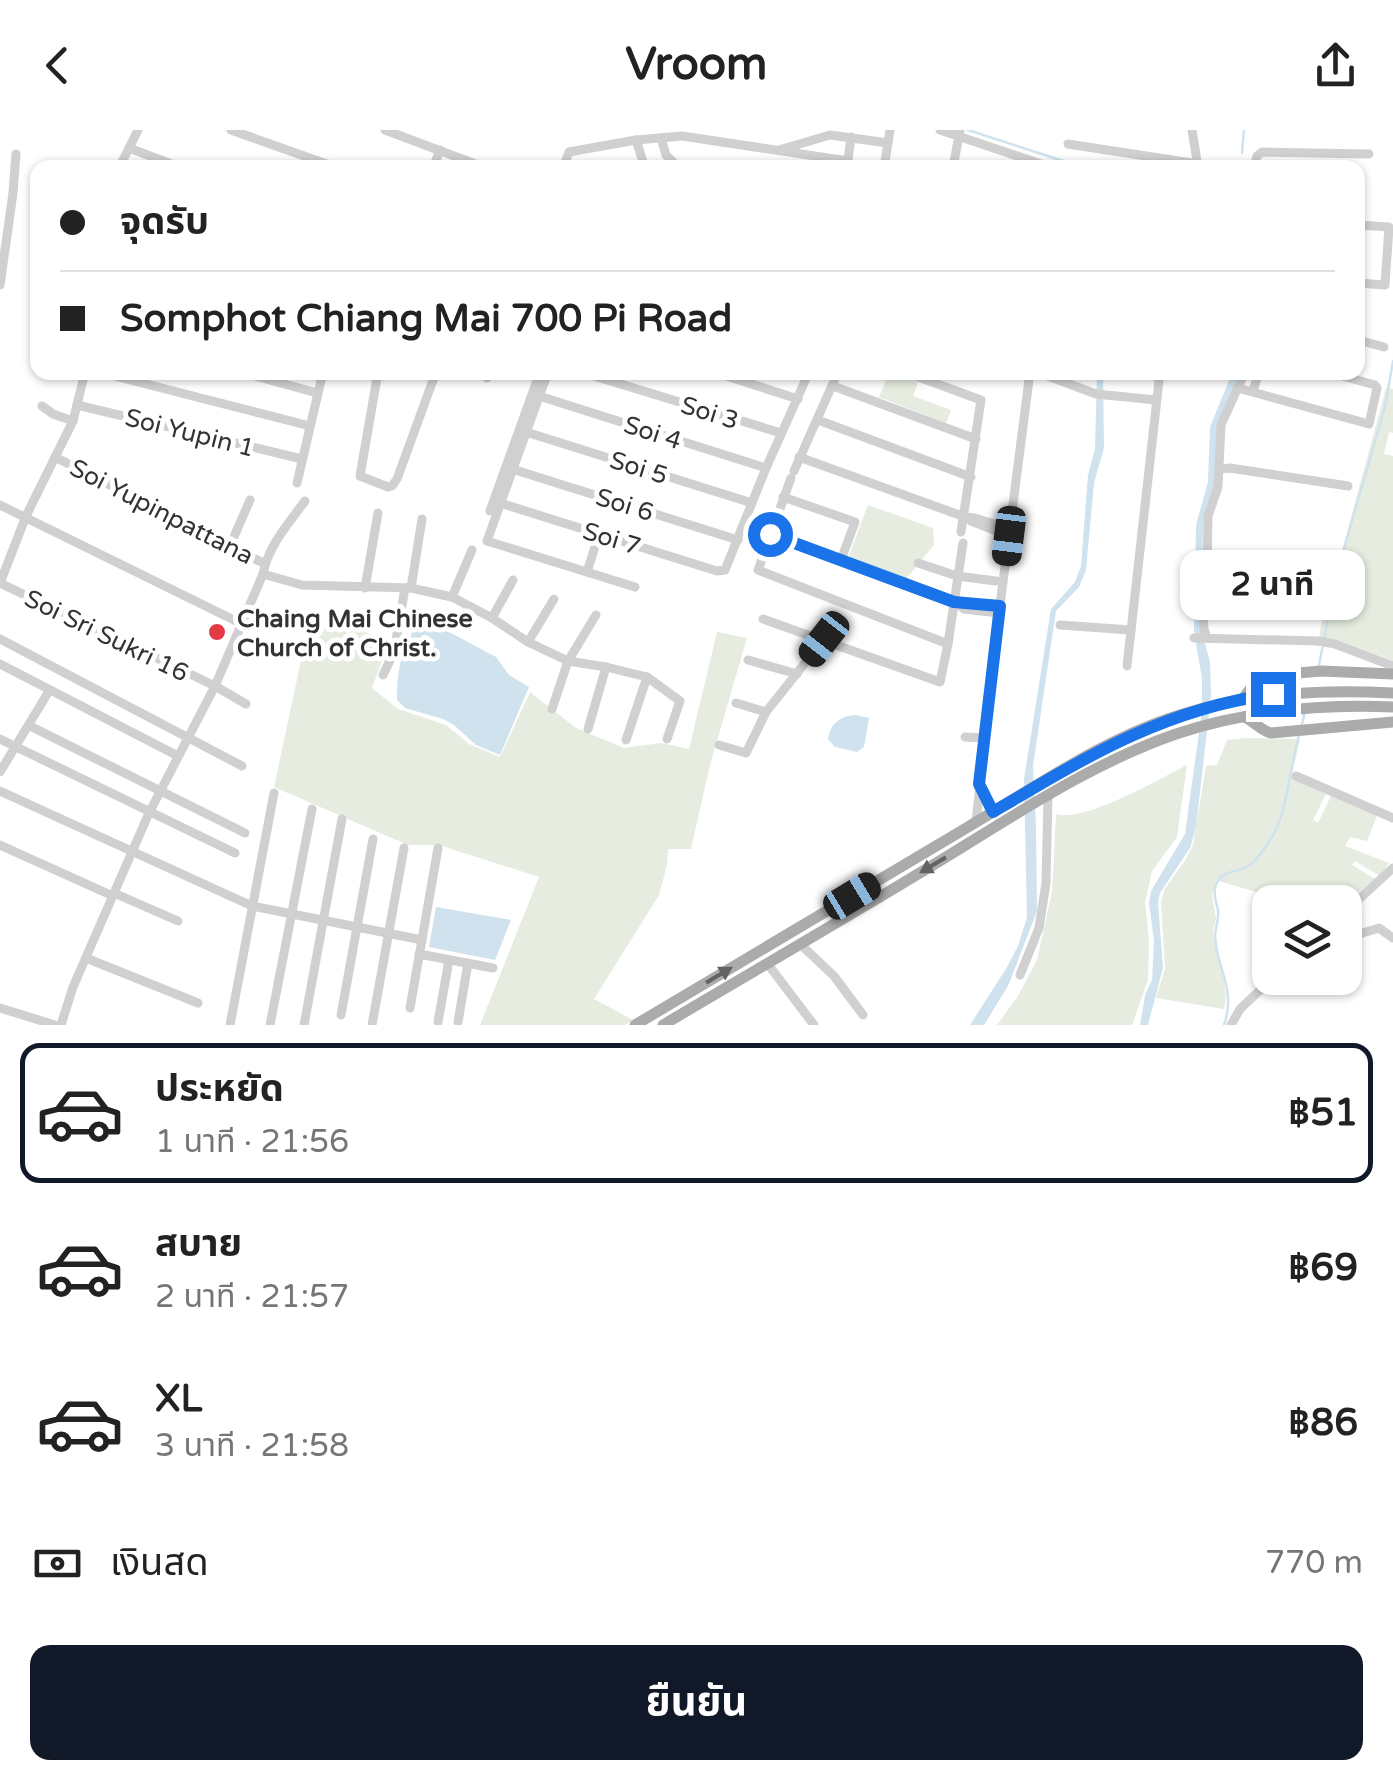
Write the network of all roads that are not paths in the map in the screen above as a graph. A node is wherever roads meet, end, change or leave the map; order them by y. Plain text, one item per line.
1 (138, 130) edge
2 (231, 130) edge
3 (890, 130) edge
4 (940, 130) edge
5 (1192, 130) edge
6 (390, 131) edge
7 (959, 133) edge
8 (638, 135) edge
9 (851, 137) junction
10 (661, 138) junction
11 (888, 143) junction
12 (1068, 144) dead end
13 (129, 148) junction
14 (440, 150) junction
15 (776, 150) junction
16 (16, 154) dead end
17 (1368, 154) dead end
18 (123, 160) edge
19 (161, 160) edge
20 (315, 160) edge
21 (436, 160) edge
22 (466, 160) edge
23 (566, 160) edge
24 (644, 160) edge
25 (672, 160) edge
26 (827, 160) edge
27 (848, 160) edge
28 (885, 160) edge
29 (954, 160) edge
30 (1033, 160) edge
31 (1163, 160) edge
32 (1197, 160) edge
33 (1256, 160) edge
34 (0, 191) edge
35 (13, 193) junction
36 (1365, 226) edge
37 (4, 234) edge
38 (1365, 283) edge
39 (0, 284) edge
40 (1365, 342) edge
41 (1384, 346) dead end
42 (83, 380) edge
43 (129, 380) edge
44 (272, 380) edge
45 (320, 380) edge
46 (377, 380) edge
47 (433, 380) edge
48 (537, 380) edge
49 (545, 380) edge
50 (607, 380) edge
51 (740, 380) edge
52 (805, 380) edge
53 (835, 380) edge
54 (928, 380) edge
55 (1033, 380) edge
56 (1057, 380) edge
57 (1159, 380) edge
58 (1242, 380) edge
59 (1257, 380) edge
60 (1361, 380) edge
61 (833, 386) junction
62 (1238, 388) junction
63 (318, 392) junction
64 (1253, 392) junction
65 (539, 396) junction
66 (798, 398) junction
67 (1156, 400) junction
68 (78, 404) junction
69 (42, 406) dead end
70 (818, 420) junction
71 (73, 421) junction
72 (310, 426) junction
73 (526, 432) junction
74 (781, 434) junction
75 (976, 438) junction
76 (55, 456) junction
77 (799, 458) junction
78 (302, 459) junction
79 (766, 468) junction
80 (512, 469) junction
81 (1220, 469) junction
82 (971, 477) junction
83 (297, 483) dead end
84 (1348, 486) dead end
85 (784, 497) junction
86 (250, 500) dead end
87 (305, 500) dead end
88 (500, 503) junction
89 (752, 503) junction
90 (0, 505) edge
91 (378, 513) dead end
92 (26, 516) junction
93 (967, 518) junction
94 (422, 519) dead end
95 (1009, 532) junction
96 (598, 534) junction
97 (770, 534) junction
98 (738, 540) junction
99 (487, 541) junction
100 (230, 546) junction
101 (472, 550) dead end
102 (841, 560) junction
103 (918, 564) dead end
104 (264, 569) junction
105 (587, 572) junction
106 (956, 576) junction
107 (513, 580) dead end
108 (996, 581) dead end
109 (0, 583) edge
110 (365, 588) junction
111 (408, 588) junction
112 (635, 588) dead end
113 (452, 598) junction
114 (554, 599) dead end
115 (956, 603) junction
116 (1000, 610) junction
117 (596, 615) dead end
118 (492, 618) junction
119 (763, 619) dead end
120 (242, 624) junction
121 (1060, 625) dead end
122 (1131, 630) junction
123 (236, 637) junction
124 (1194, 638) dead end
125 (1207, 638) junction
126 (0, 639) edge
127 (824, 639) junction
128 (528, 642) junction
129 (948, 644) junction
130 (305, 657) dead end
131 (748, 660) dead end
132 (568, 661) junction
133 (0, 664) edge
134 (606, 666) junction
135 (1127, 666) dead end
136 (1393, 670) edge
137 (797, 674) junction
138 (383, 675) dead end
139 (1264, 676) junction
140 (646, 677) junction
141 (214, 686) junction
142 (50, 691) junction
143 (1393, 693) edge
144 (1273, 694) junction
145 (1243, 698) junction
146 (736, 703) dead end
147 (246, 704) dead end
148 (1393, 707) edge
149 (552, 709) dead end
150 (766, 712) junction
151 (1274, 712) junction
152 (1244, 717) junction
153 (1393, 722) edge
154 (30, 726) junction
155 (588, 729) dead end
156 (1271, 733) junction
157 (965, 736) dead end
158 (190, 737) junction
159 (984, 738) junction
160 (0, 739) edge
161 (668, 739) dead end
162 (626, 740) dead end
163 (719, 745) dead end
164 (15, 746) junction
165 (178, 756) junction
166 (242, 766) dead end
167 (0, 772) edge
168 (1296, 776) dead end
169 (979, 784) junction
170 (0, 791) edge
171 (158, 791) junction
172 (274, 793) dead end
173 (1048, 796) junction
174 (312, 809) dead end
175 (993, 812) junction
176 (148, 813) junction
177 (1393, 818) edge
178 (342, 819) dead end
179 (976, 822) junction
180 (245, 833) dead end
181 (373, 839) dead end
182 (0, 845) edge
183 (404, 848) dead end
184 (438, 848) dead end
185 (132, 851) junction
186 (236, 853) dead end
187 (1393, 868) edge
188 (113, 895) junction
189 (1362, 896) edge
190 (252, 906) junction
191 (292, 914) junction
192 (323, 920) junction
193 (178, 921) dead end
194 (357, 927) junction
195 (389, 933) junction
196 (1362, 933) edge
197 (1393, 938) edge
198 (422, 940) junction
199 (800, 944) junction
200 (419, 954) junction
201 (86, 958) junction
202 (449, 960) junction
203 (468, 963) junction
204 (767, 963) junction
205 (493, 968) dead end
206 (1020, 975) dead end
207 (1254, 995) edge
208 (198, 1003) dead end
209 (0, 1008) edge
210 (410, 1008) dead end
211 (340, 1015) dead end
212 (863, 1015) dead end
213 (438, 1022) dead end
214 (458, 1022) dead end
215 (58, 1025) edge
216 (230, 1025) edge
217 (270, 1025) edge
218 (304, 1025) edge
219 (372, 1025) edge
220 (635, 1025) edge
221 (662, 1025) edge
222 (814, 1025) edge
223 (1231, 1025) edge

1 - 13 street
2 - 20 street
3 - 11 street
4 - 7 street
5 - 32 street
6 - 14 street
7 - 29 street
7 - 30 street
8 - 10 street
8 - 23 street
8 - 24 street
9 - 11 street
9 - 15 street
9 - 27 street
10 - 15 street
10 - 25 street
11 - 28 street
12 - 31 street
13 - 18 street
13 - 19 street
14 - 21 street
14 - 22 street
15 - 26 street
16 - 35 street
17 - 33 street
34 - 35 street
35 - 37 street
36 - 38 street
37 - 39 street
40 - 41 street
42 - 68 street
43 - 72 street
44 - 63 street
45 - 63 street
46 - 47 street
48 - 99 street
49 - 65 street
50 - 74 street, Soi 3
51 - 66 street
52 - 66 street
53 - 61 street
54 - 75 street
55 - 95 street
56 - 67 street
57 - 67 street
58 - 62 street
59 - 64 street
60 - 64 street
61 - 70 street
61 - 75 street
62 - 64 street
62 - 81 street
63 - 72 street
65 - 73 street
65 - 79 street, Soi 4
66 - 74 street
67 - 122 street
68 - 71 street
68 - 78 street, Soi Yupin 1
69 - 71 street
70 - 77 street
70 - 82 street
71 - 76 street
72 - 78 street
73 - 80 street
73 - 89 street, Soi 5
74 - 79 street
75 - 82 street
76 - 92 street
76 - 100 street, Soi Yupinpattana
77 - 85 street
77 - 93 street
78 - 83 street
79 - 89 street
80 - 88 street
80 - 98 street, Soi 6
81 - 84 street
81 - 125 street
82 - 93 street
85 - 97 street
85 - 102 street
86 - 100 street
87 - 104 street
88 - 96 street, Soi 7
88 - 99 street
89 - 98 street
90 - 92 street
91 - 110 street
92 - 109 street
92 - 120 street
93 - 95 street
93 - 106 street
94 - 111 street
95 - 116 street
96 - 98 street, Soi 7
96 - 105 street
97 - 102 street
97 - 129 street
99 - 105 street
100 - 104 street, Soi Yupinpattana
101 - 113 street
102 - 115 street
103 - 106 street
104 - 110 street
104 - 120 street, Soi Yupinpattana
105 - 112 street
106 - 108 street
106 - 115 street
107 - 118 street
109 - 141 street, Soi Sri Sukri 16
110 - 111 street
111 - 113 street
111 - 138 street
113 - 118 street
114 - 128 street
115 - 116 street
115 - 129 street
116 - 159 street
117 - 132 street
118 - 128 street
119 - 127 street
120 - 123 street, Soi Yupinpattana
121 - 122 street
122 - 135 street
123 - 130 street
123 - 141 street, Soi Yupinpattana
124 - 125 street
125 - 136 street
126 - 158 street
127 - 129 street
127 - 137 street
128 - 132 street
131 - 137 street
132 - 134 street
132 - 149 street
133 - 142 street
134 - 140 street
134 - 155 street
136 - 139 main road
137 - 150 street
139 - 144 main road
139 - 145 main road
140 - 161 street
140 - 162 street
141 - 147 street, Soi Sri Sukri 16
141 - 158 street, Soi Yupinpattana
142 - 154 street
142 - 165 street
143 - 144 main road
144 - 145 main road
145 - 175 main road
146 - 150 street
148 - 151 main road
150 - 163 street
151 - 152 main road
151 - 156 main road
152 - 156 main road
152 - 173 main road
153 - 156 main road
154 - 164 street
154 - 171 street
157 - 159 street
158 - 165 street, Soi Yupinpattana
158 - 166 street
159 - 169 street
160 - 164 street
164 - 167 street
164 - 176 street
165 - 171 street, Soi Yupinpattana
168 - 177 street
169 - 175 street
169 - 179 street
170 - 185 street
171 - 176 street, Soi Yupinpattana
171 - 180 street
172 - 190 street
173 -> 199 main road
173 - 206 street
174 - 191 street
175 - 179 main road
176 - 185 street, Soi Yupinpattana
176 - 186 street
178 - 192 street
220 -> 179 main road
181 - 194 street
182 - 188 street
183 - 195 street
184 - 198 street
185 - 188 street, Soi Yupinpattana
185 - 190 street
187 - 189 street
188 - 193 street
188 - 201 street, Soi Yupinpattana
190 - 191 street
190 - 216 street
191 - 192 street
191 - 217 street
192 - 194 street
192 - 218 street
194 - 195 street
194 - 211 street
195 - 198 street
195 - 219 street
196 - 197 street
198 - 200 street
199 - 204 main road
199 - 212 street
200 - 202 street
200 - 210 street
201 - 208 street
201 - 215 street, Soi Yupinpattana
202 - 203 street
202 - 213 street
203 - 205 street
203 - 214 street
204 - 221 main road
204 - 222 street
207 - 223 street
209 - 215 street

